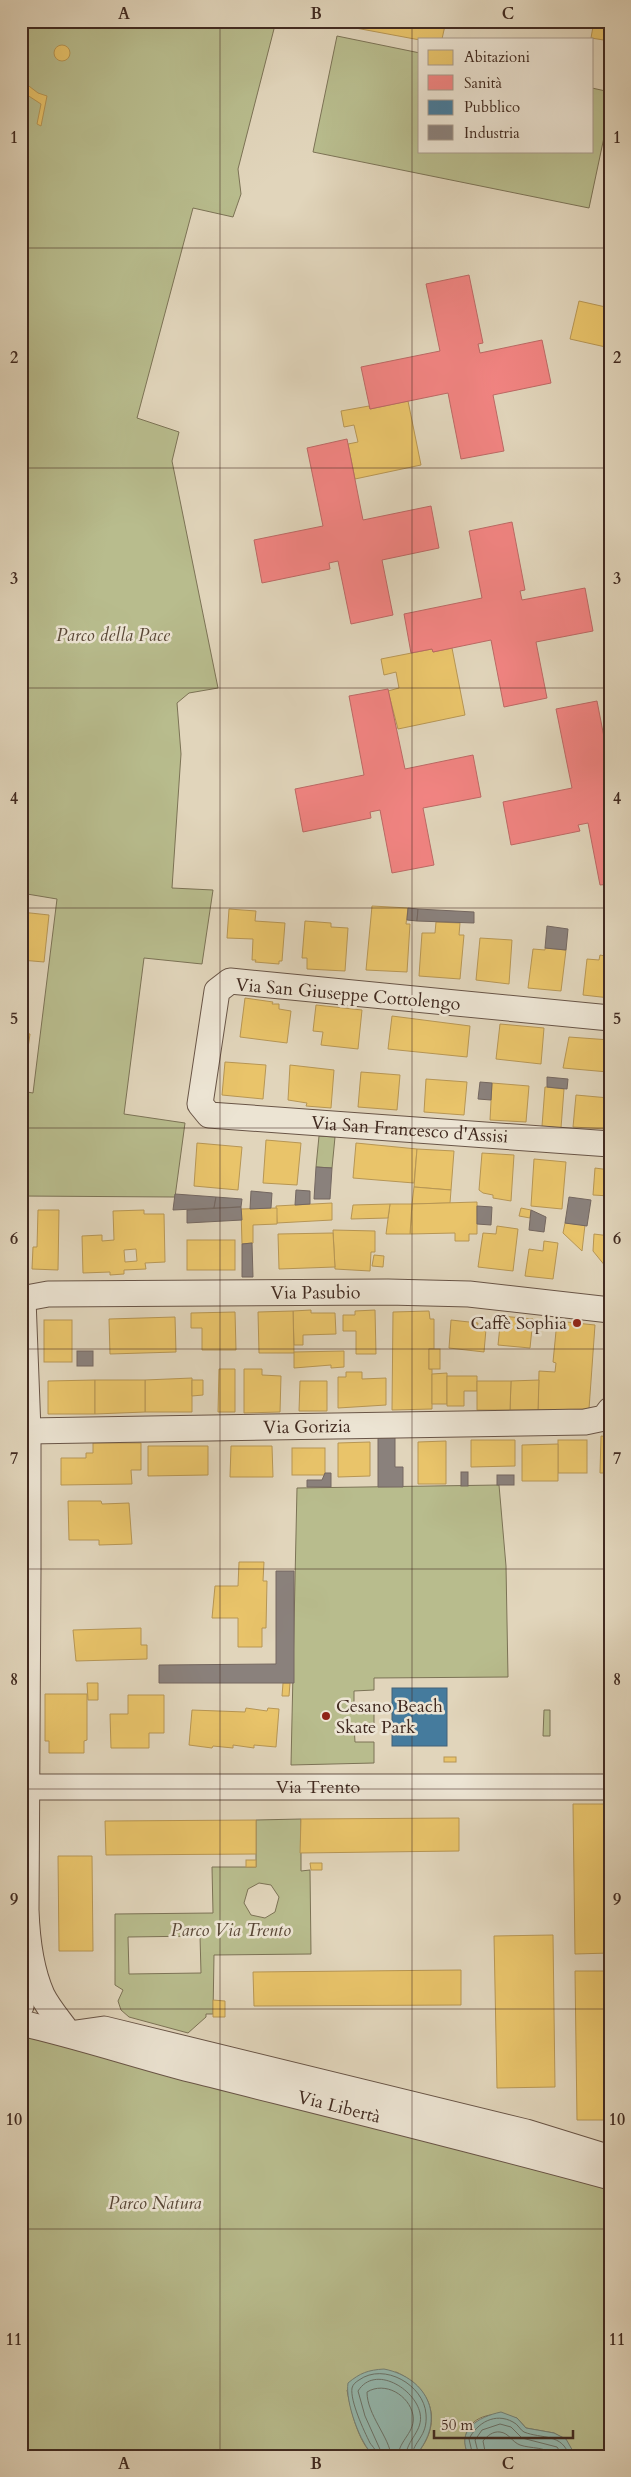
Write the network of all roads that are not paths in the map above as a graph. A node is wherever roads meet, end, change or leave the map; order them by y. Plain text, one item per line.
1 (610, 1018) edge
2 (209, 1115) joint
3 (610, 1144) edge
4 (22, 1299) edge
5 (610, 1310) edge
6 (610, 1410) edge
7 (28, 1431) junction
8 (25, 1569) edge
9 (24, 1728) edge
10 (26, 1786) junction
11 (610, 1787) edge
12 (23, 1869) edge
13 (28, 1949) junction
14 (21, 2006) edge
15 (21, 2023) edge
16 (69, 2034) junction
17 (610, 2158) edge
18 (610, 2177) edge

1 - 2 street, Via San Giuseppe Cottolengo
2 - 3 street, Via San Francesco d'Assisi
4 - 5 street, Via Pasubio
4 - 7 street
6 - 7 street, Via Gorizia
7 - 8 street
8 - 9 street
9 - 10 street
10 - 11 street, Via Trento
10 - 12 street
12 - 13 street
13 - 14 street
13 - 16 street
15 - 16 street, Via Libertà
16 - 17 street, Via Libertà
16 - 18 street, Via Libertà

